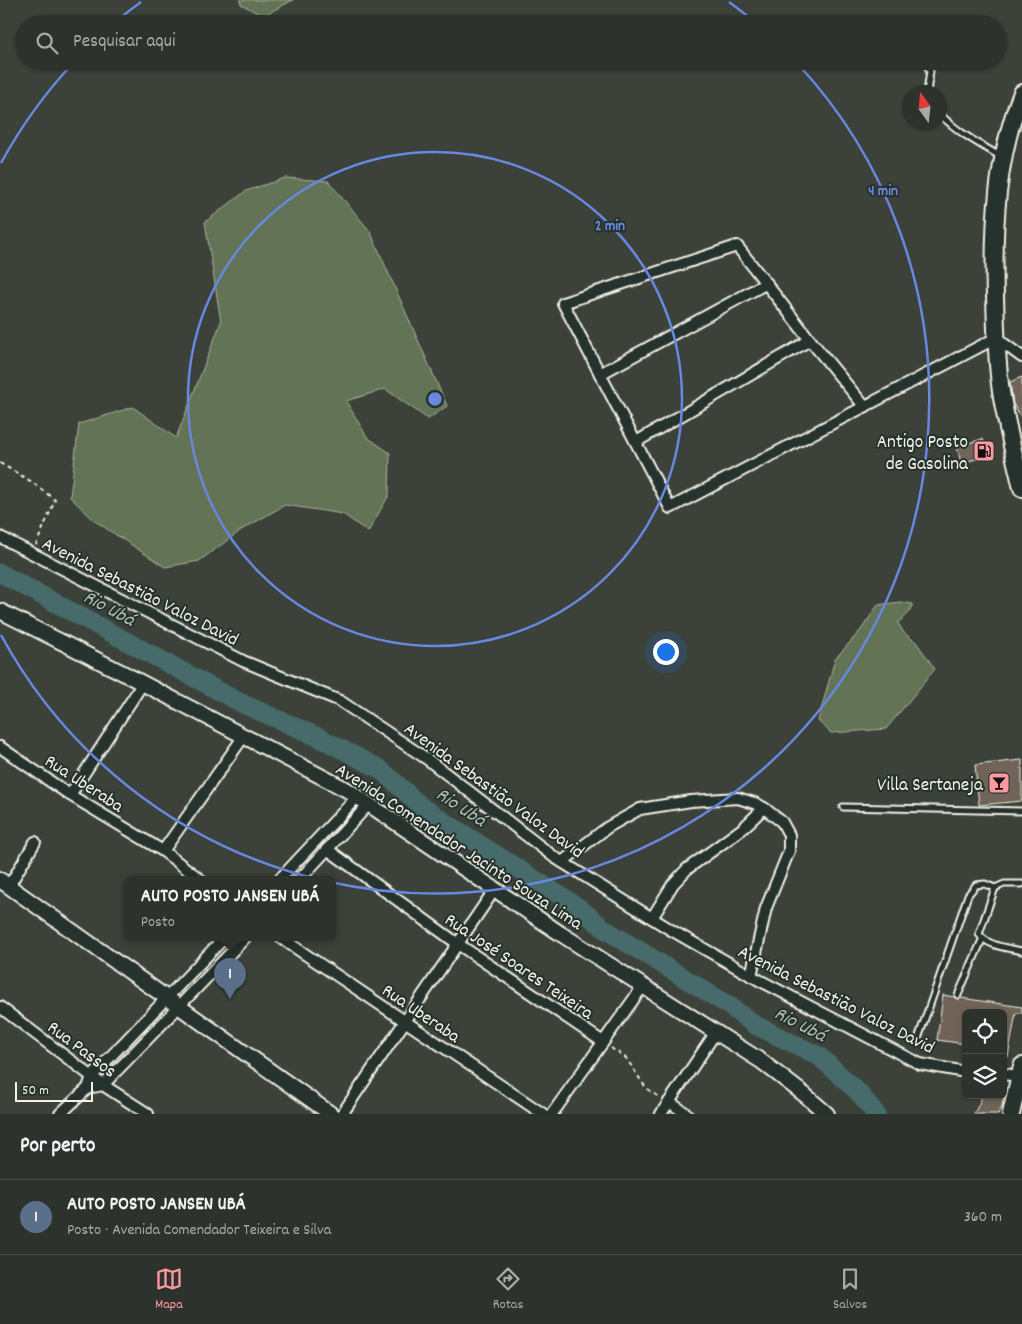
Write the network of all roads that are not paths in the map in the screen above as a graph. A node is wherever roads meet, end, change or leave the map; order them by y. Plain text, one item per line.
1 (929, 70) edge
2 (928, 85) edge
3 (1022, 93) edge
4 (947, 122) edge
5 (1003, 158) junction
6 (767, 283) junction
7 (996, 338) junction
8 (810, 340) junction
9 (1022, 358) edge
10 (600, 374) junction
11 (865, 407) junction
12 (636, 442) junction
13 (1022, 488) edge
14 (0, 537) edge
15 (0, 611) edge
16 (143, 683) junction
17 (244, 736) junction
18 (0, 747) edge
19 (70, 795) junction
20 (363, 801) junction
21 (843, 807) dead end
22 (764, 808) junction
23 (1022, 811) edge
24 (36, 842) dead end
25 (327, 849) junction
26 (163, 851) junction
27 (562, 862) junction
28 (196, 876) edge
29 (283, 876) edge
30 (303, 876) edge
31 (5, 883) edge
32 (1022, 884) edge
33 (995, 888) junction
34 (495, 889) junction
35 (652, 918) junction
36 (982, 940) junction
37 (222, 941) edge
38 (241, 941) edge
39 (285, 941) edge
40 (458, 944) junction
41 (1022, 952) edge
42 (752, 976) junction
43 (644, 986) junction
44 (958, 995) dead end
45 (173, 1001) junction
46 (0, 1007) edge
47 (405, 1022) junction
48 (716, 1032) junction
49 (918, 1036) dead end
50 (603, 1042) junction
51 (962, 1071) edge
52 (1015, 1072) edge
53 (92, 1076) junction
54 (103, 1085) junction
55 (88, 1088) junction
56 (1022, 1099) edge
57 (669, 1102) junction
58 (60, 1114) edge
59 (148, 1114) edge
60 (331, 1114) edge
61 (342, 1114) edge
62 (543, 1114) edge
63 (552, 1114) edge
64 (661, 1114) edge
65 (687, 1114) edge
66 (827, 1114) edge
67 (1012, 1114) edge

1 - 2 lane
3 - 5 main road
4 - 5 lane
5 - 7 main road
6 - 8 street
6 - 10 street
6 - 10 street
7 - 9 street
7 - 11 street
7 - 13 main road
8 - 11 street
8 - 12 street
10 - 12 street
11 - 12 street
14 - 27 street, Avenida Sebastião Valoz David
15 - 16 street, Avenida Comendador Jacinto Souza Lima
16 - 17 street, Avenida Comendador Jacinto Souza Lima
16 - 19 street
17 - 20 street, Avenida Comendador Jacinto Souza Lima
17 - 26 street
18 - 19 street, Rua Uberaba
19 - 26 street, Rua Uberaba
20 - 25 street
20 - 29 street
20 - 34 street, Avenida Comendador Jacinto Souza Lima
21 - 23 lane
22 - 27 street
22 - 35 street
22 - 42 street
24 - 31 street
25 - 30 street
25 - 40 street, Rua José Soares Teixeira
26 - 28 street, Rua Uberaba
27 - 35 street, Avenida Sebastião Valoz David
31 - 45 street
32 - 33 lane
33 - 36 lane
33 - 49 lane
34 - 40 street
34 - 43 street, Avenida Comendador Jacinto Souza Lima
35 - 42 street, Avenida Sebastião Valoz David
36 - 41 lane
36 - 44 lane
37 - 45 street
38 - 45 street
39 - 47 street, Rua Uberaba
40 - 47 street
40 - 50 street, Rua José Soares Teixeira
42 - 51 street, Avenida Sebastião Valoz David
43 - 48 street, Avenida Comendador Jacinto Souza Lima
43 - 50 street
45 - 53 street
45 - 54 street
45 - 60 street
46 - 53 street, Rua Passos
47 - 61 street
47 - 62 street, Rua Uberaba
48 - 57 street
48 - 66 street, Avenida Comendador Jacinto Souza Lima
50 - 63 street
52 - 67 main road
53 - 54 street, Rua Passos
53 - 55 street
54 - 55 street
54 - 59 street, Rua Passos
55 - 58 street
56 - 67 main road
57 - 64 street
57 - 65 street

